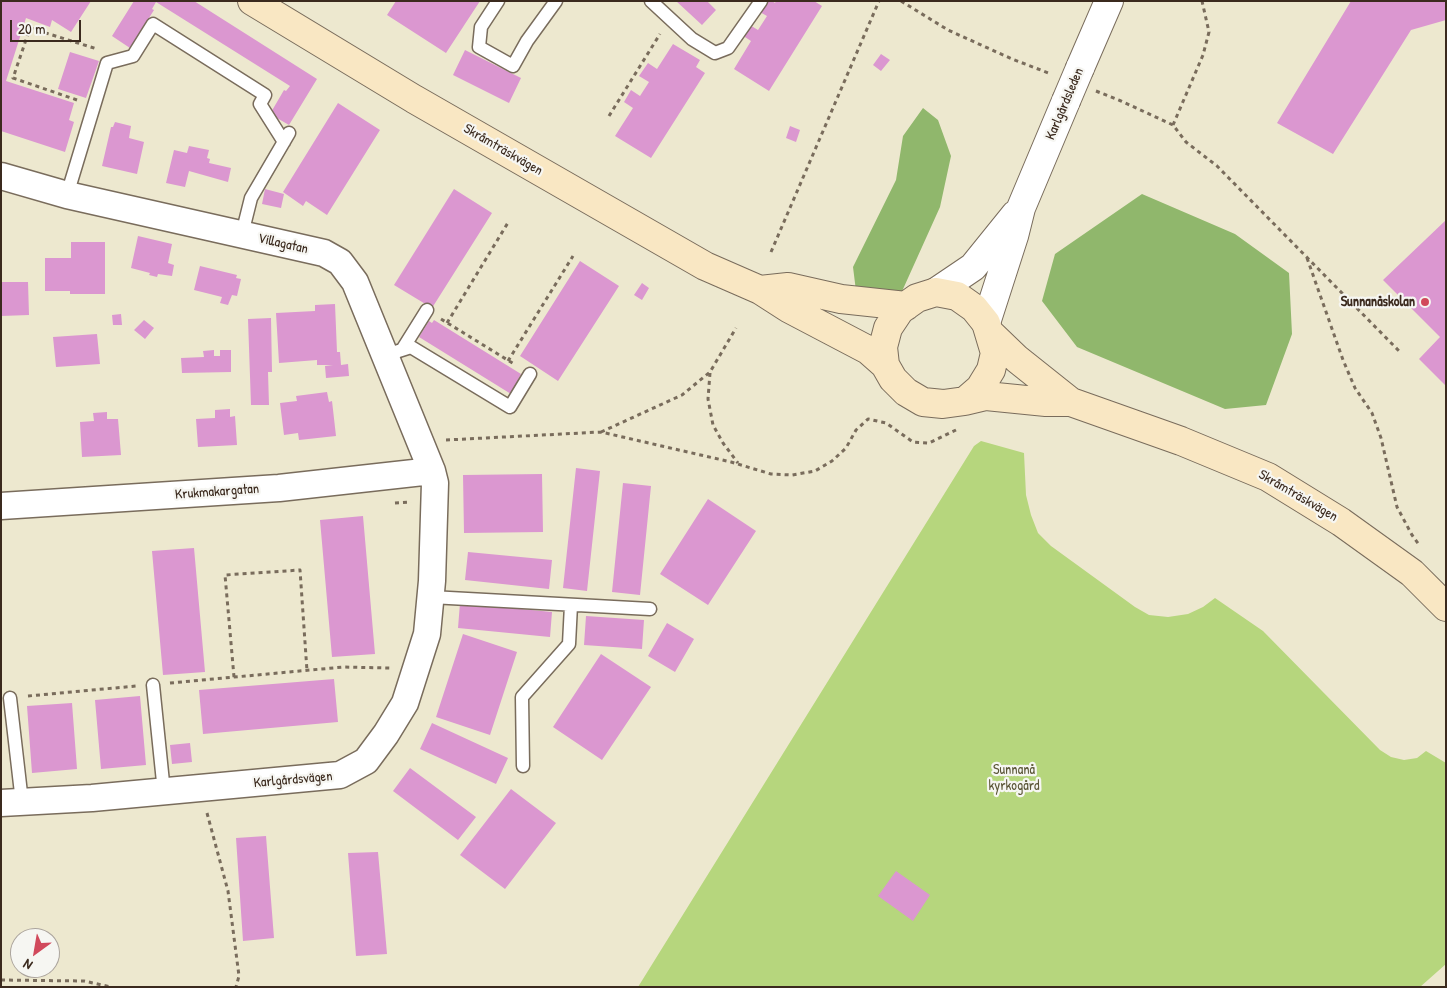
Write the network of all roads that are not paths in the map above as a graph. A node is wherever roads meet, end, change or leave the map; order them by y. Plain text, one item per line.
1 (252, 1) edge
2 (498, 1) edge
3 (556, 1) edge
4 (650, 1) edge
5 (761, 1) edge
6 (1109, 1) edge
7 (1, 176) edge
8 (67, 195) junction
9 (1021, 208) junction
10 (242, 234) junction
11 (760, 290) junction
12 (936, 292) junction
13 (906, 306) junction
14 (427, 310) road end
15 (988, 329) junction
16 (394, 352) junction
17 (885, 365) junction
18 (530, 374) road end
19 (964, 401) junction
20 (1071, 402) junction
21 (432, 471) junction
22 (1, 506) edge
23 (430, 597) junction
24 (571, 605) junction
25 (1446, 607) edge
26 (650, 609) dead end
27 (153, 685) road end
28 (10, 698) road end
29 (523, 766) dead end
30 (164, 792) junction
31 (12, 802) edge

1 - 11 main road, Skråmträskvägen
2 - 3 lane
4 - 5 lane
6 - 9 street, Karlgårdsleden, bridge
7 - 8 street, Villagatan
8 - 10 street, Villagatan
8 - 10 lane
9 - 12 street, Karlgårdsleden
9 - 15 street, Karlgårdsleden
10 - 16 street, Villagatan
11 - 13 main road, Skråmträskvägen
11 - 17 main road, Skråmträskvägen
12 - 13 main road
12 - 15 main road
13 - 17 main road
14 - 16 lane
15 - 19 main road
15 - 20 main road, Skråmträskvägen
16 - 18 lane
16 - 21 street, Villagatan
17 - 19 main road
19 - 20 main road, Skråmträskvägen
20 - 25 main road, Skråmträskvägen
21 - 22 street, Krukmakargatan
21 - 23 street, Karlgårdsvägen
23 - 24 lane
23 - 30 street, Karlgårdsvägen
24 - 26 lane
24 - 29 lane
27 - 30 lane
28 - 31 lane
30 - 31 street, Karlgårdsvägen

